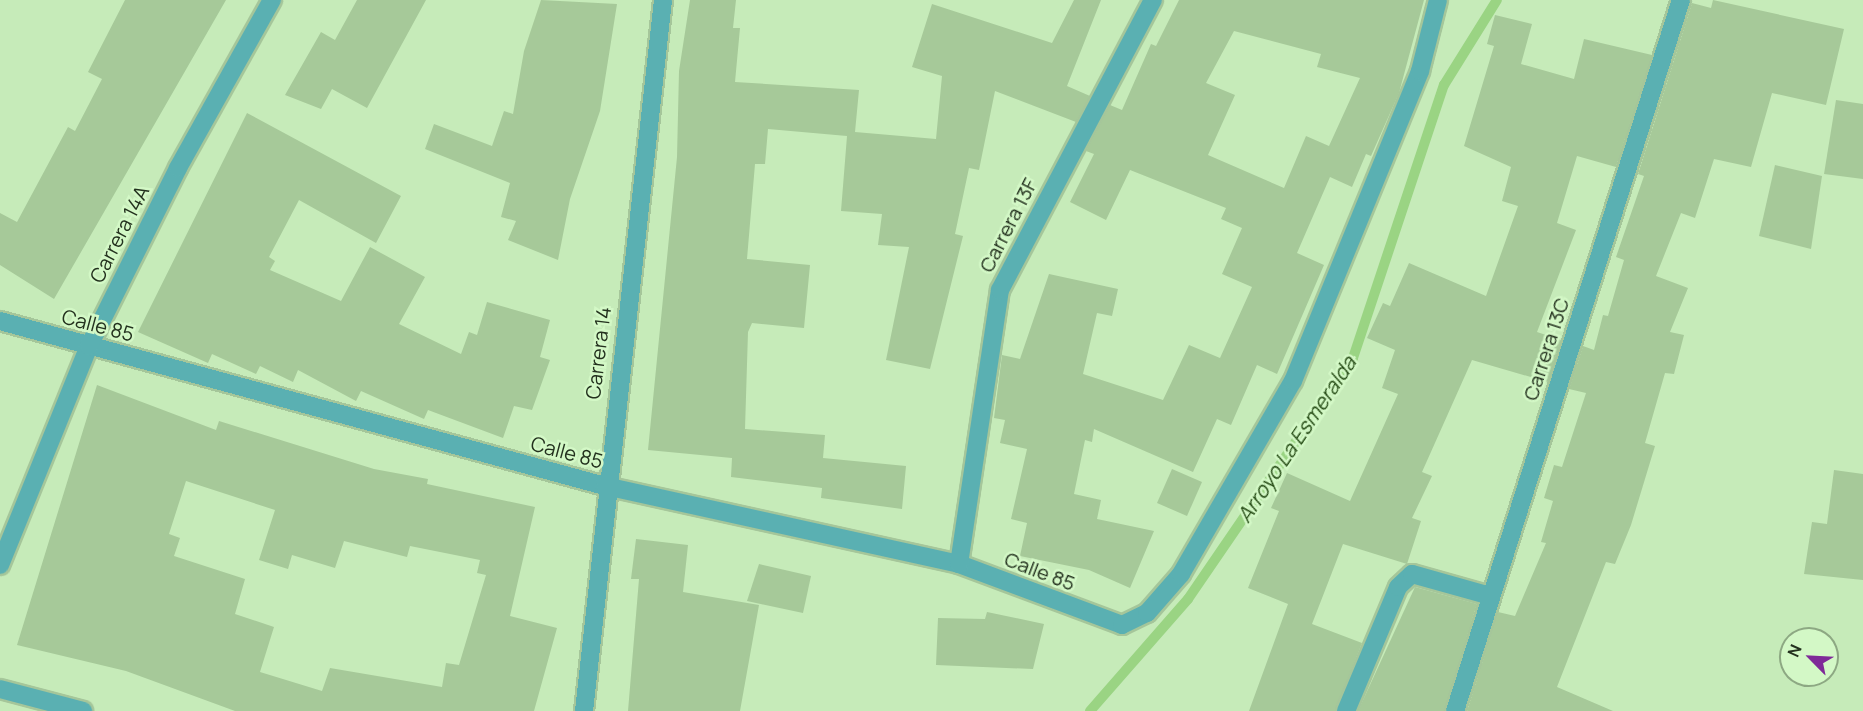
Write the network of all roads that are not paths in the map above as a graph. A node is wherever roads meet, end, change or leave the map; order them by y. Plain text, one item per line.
1 (272, 0) edge
2 (663, 0) edge
3 (1153, 0) edge
4 (1438, 0) edge
5 (1681, 0) edge
6 (0, 321) edge
7 (89, 346) junction
8 (605, 486) junction
9 (959, 564) junction
10 (0, 565) edge
11 (1491, 596) junction
12 (0, 689) edge
13 (83, 711) edge
14 (584, 711) edge
15 (1346, 711) edge
16 (1455, 711) edge

1 - 7 street, Carrera 14A
2 - 8 street, Carrera 14
3 - 9 street, Carrera 13F
4 - 9 street, Calle 85
5 - 11 street, Carrera 13C
6 - 7 street, Calle 85
7 - 8 street, Calle 85
7 - 10 street, Carrera 14A
8 - 9 street, Calle 85
8 - 14 street, Carrera 14
11 - 15 street
11 - 16 street, Carrera 13C
12 - 13 street

